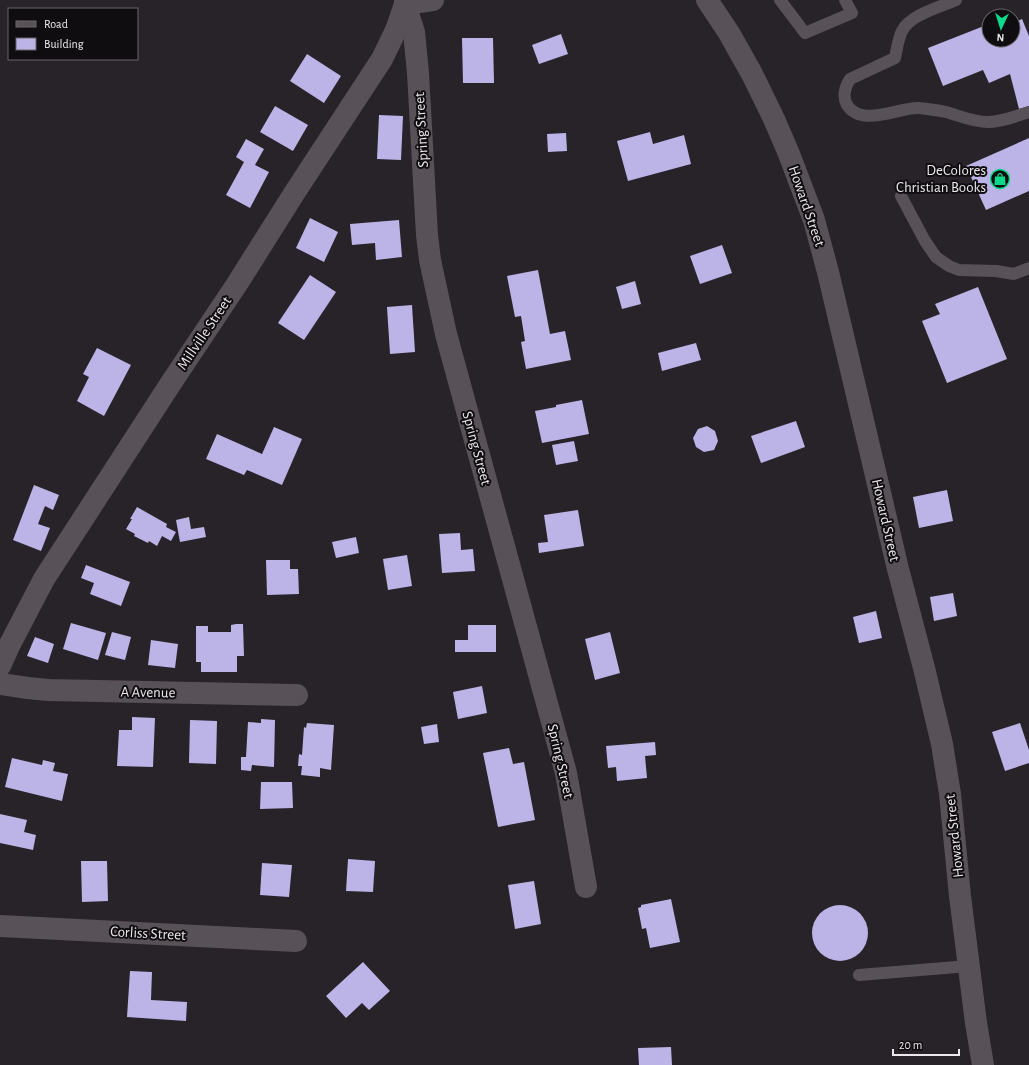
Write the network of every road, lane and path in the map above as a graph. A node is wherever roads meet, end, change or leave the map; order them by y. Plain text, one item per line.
1 (433, 0) edge
2 (707, 0) edge
3 (780, 0) edge
4 (845, 0) edge
5 (956, 0) edge
6 (405, 2) edge
7 (1029, 112) edge
8 (901, 196) dead end
9 (1029, 268) edge
10 (0, 666) edge
11 (0, 684) edge
12 (297, 695) dead end
13 (586, 887) dead end
14 (0, 926) edge
15 (296, 941) dead end
16 (969, 966) junction
17 (860, 976) dead end
18 (983, 1065) edge

1 - 6 street
2 - 16 street, Howard Street
3 - 4 lane
5 - 7 lane
6 - 10 street, Millville Street
6 - 13 street, Spring Street
8 - 9 lane
11 - 12 street, A Avenue
14 - 15 street, Corliss Street
16 - 17 lane
16 - 18 street, Howard Street

